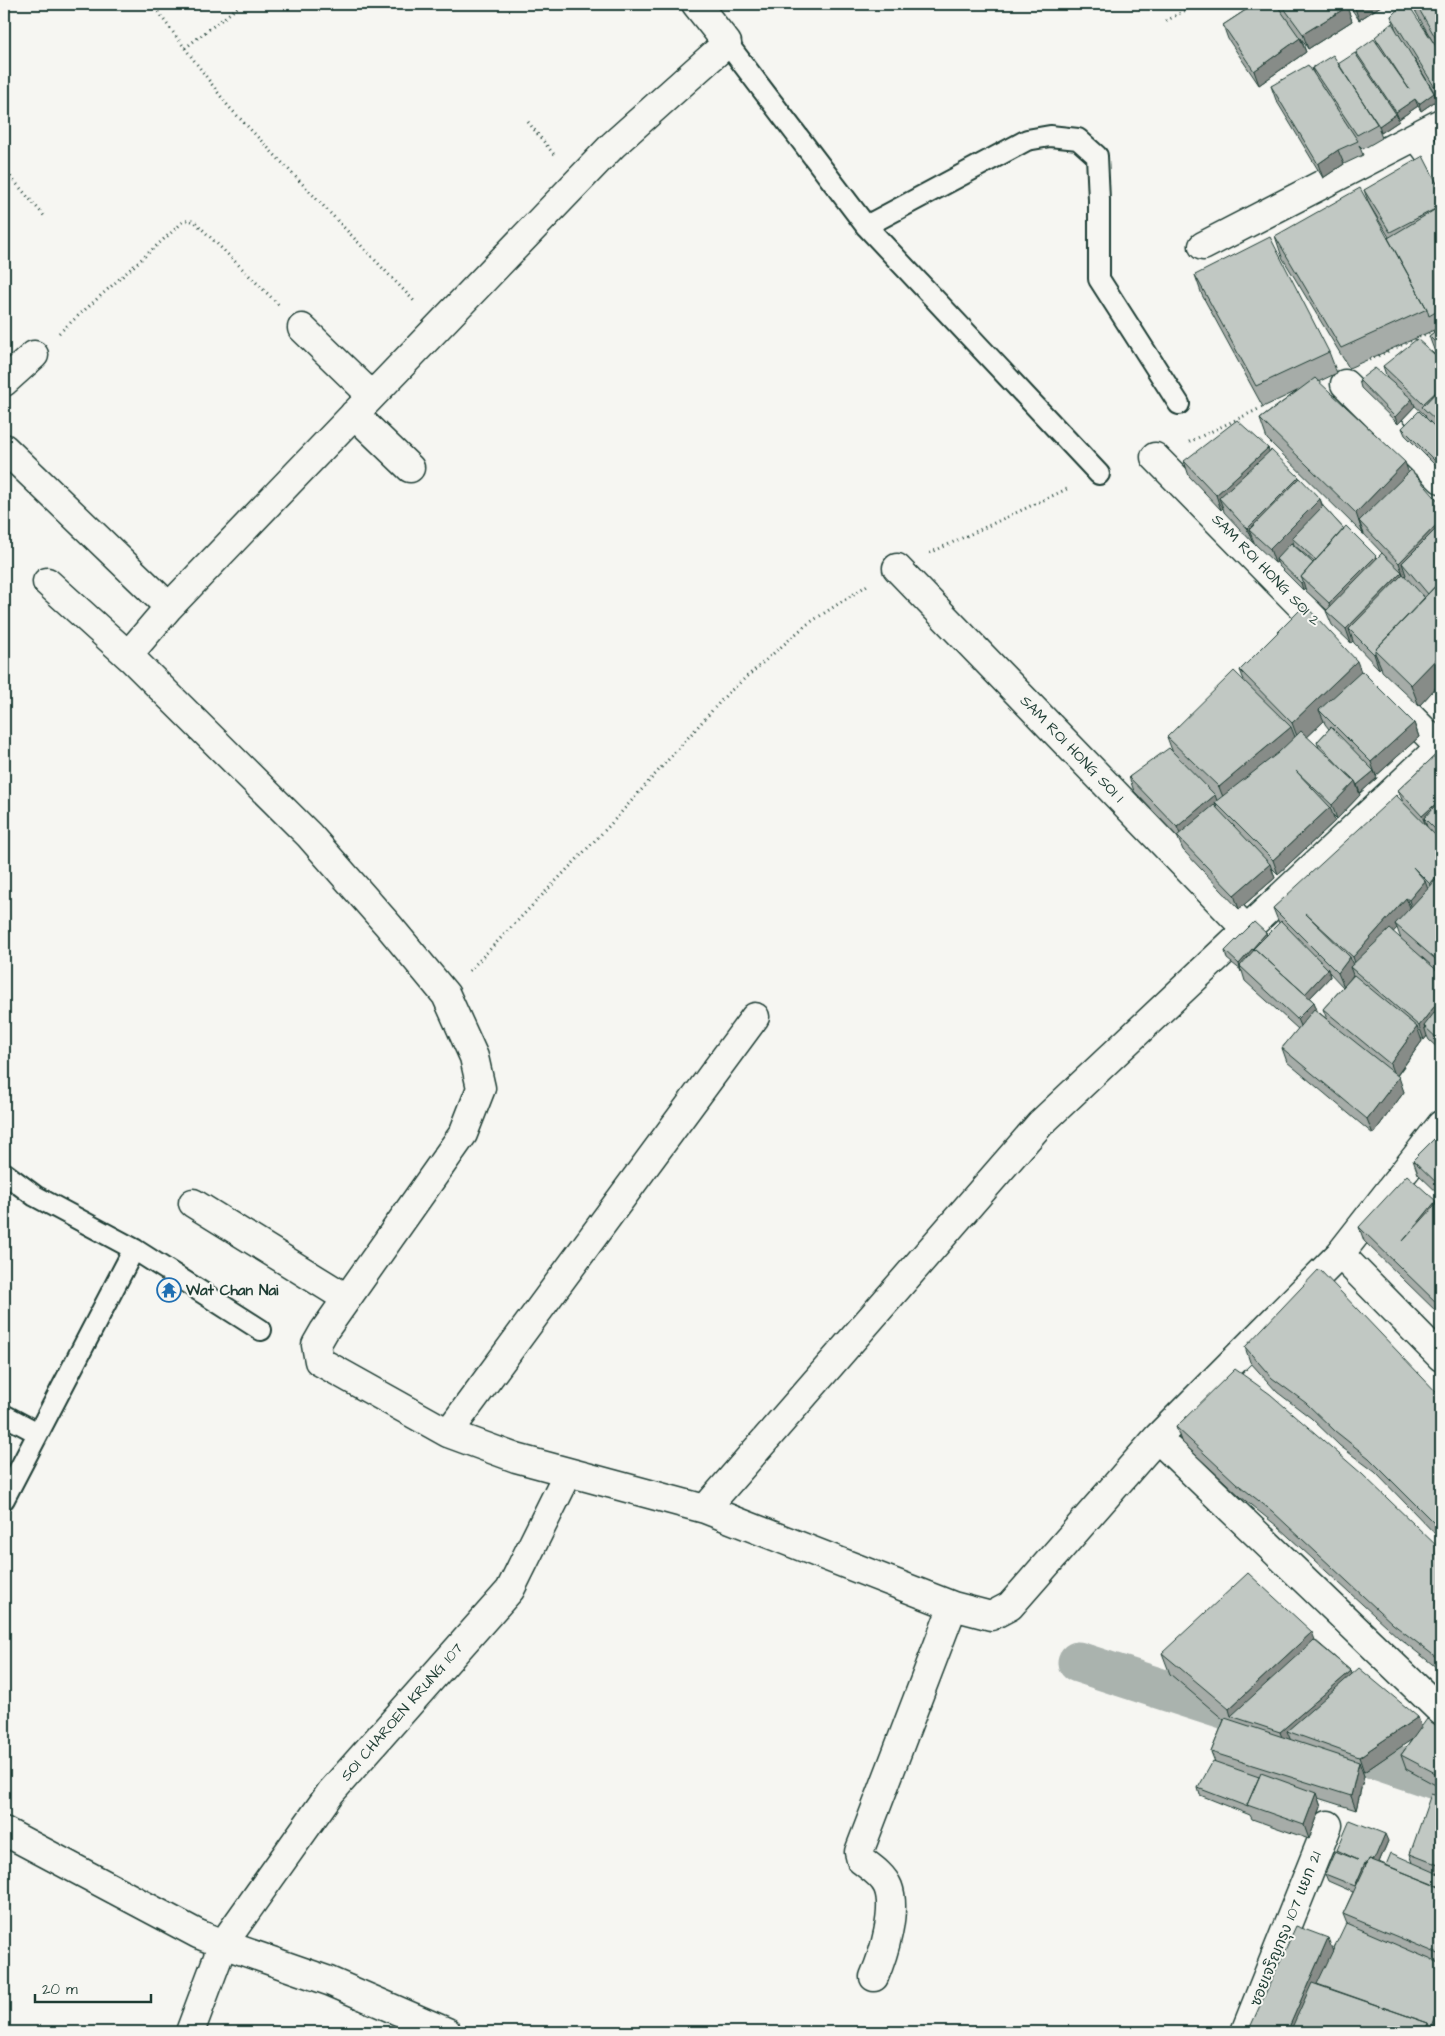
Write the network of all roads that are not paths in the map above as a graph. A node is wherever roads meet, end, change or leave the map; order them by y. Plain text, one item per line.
1 (696, 4) edge
2 (727, 44) junction
3 (1441, 123) edge
4 (1418, 136) junction
5 (1441, 169) edge
6 (866, 226) junction
7 (1203, 246) dead end
8 (302, 328) road end
9 (34, 355) road end
10 (4, 382) edge
11 (1346, 384) dead end
12 (1179, 404) dead end
13 (362, 405) junction
14 (4, 448) edge
15 (1155, 457) dead end
16 (410, 468) dead end
17 (1099, 474) dead end
18 (1441, 479) edge
19 (897, 568) dead end
20 (47, 582) dead end
21 (168, 607) junction
22 (132, 659) junction
23 (1441, 747) edge
24 (1247, 930) junction
25 (755, 1017) dead end
26 (1441, 1125) edge
27 (4, 1173) edge
28 (192, 1203) dead end
29 (134, 1249) junction
30 (1340, 1254) junction
31 (346, 1298) junction
32 (261, 1330) dead end
33 (1441, 1358) edge
34 (4, 1415) edge
35 (38, 1433) junction
36 (448, 1433) junction
37 (1157, 1438) junction
38 (568, 1473) junction
39 (4, 1499) edge
40 (705, 1509) junction
41 (953, 1606) junction
42 (1441, 1711) edge
43 (1328, 1825) dead end
44 (4, 1831) edge
45 (223, 1944) junction
46 (874, 1977) dead end
47 (190, 2032) edge
48 (448, 2032) edge
49 (1245, 2032) edge

1 - 2 street
2 - 6 lane
2 - 13 street
3 - 4 street
4 - 5 street
4 - 7 street
6 - 12 lane
6 - 17 lane
8 - 13 street
9 - 10 street
11 - 18 street
13 - 16 street
13 - 21 street
14 - 21 street
15 - 23 street, SAM ROI HONG SOI 2
19 - 24 street, SAM ROI HONG SOI 1
20 - 22 street
21 - 22 street
22 - 31 street
23 - 24 street
24 - 40 street
25 - 36 street
26 - 30 street
27 - 29 lane
28 - 31 street
29 - 32 lane
29 - 35 lane
30 - 33 street
30 - 37 street
31 - 36 street
34 - 35 lane
35 - 39 lane
36 - 38 street
37 - 41 street
37 - 42 street
38 - 40 street
38 - 45 street, SOI CHAROEN KRUNG 107
40 - 41 street
41 - 46 street
43 - 49 street, ซอยเจริญกรุง 107 แยก 21
44 - 45 street
45 - 47 street, SOI CHAROEN KRUNG 107
45 - 48 street

